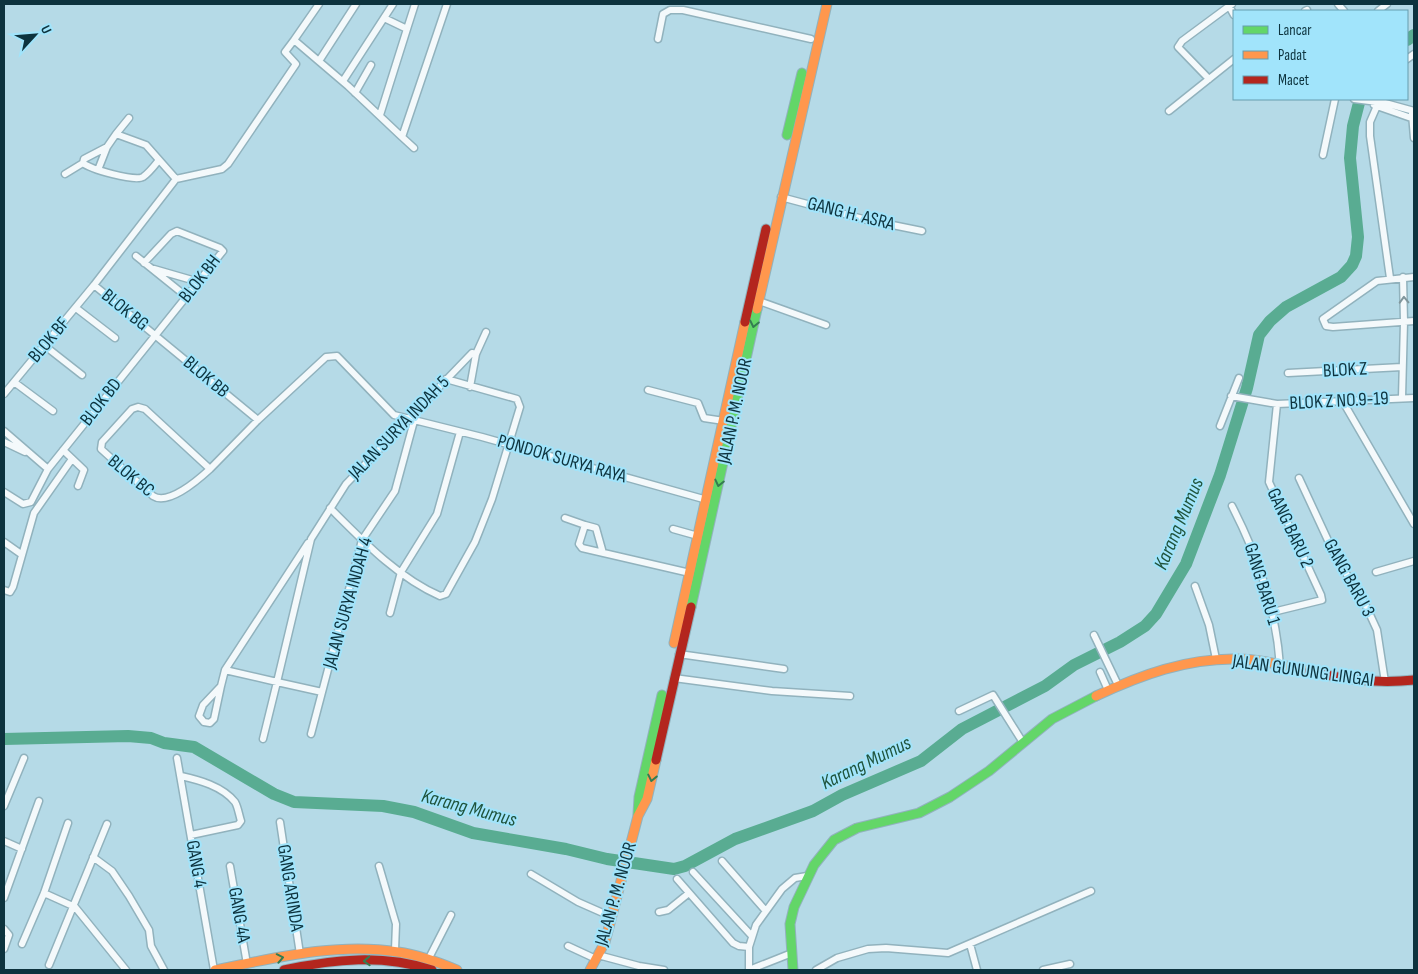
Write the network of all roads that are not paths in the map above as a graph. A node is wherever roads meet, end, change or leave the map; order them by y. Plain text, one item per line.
1 (319, 4) edge
2 (356, 4) edge
3 (393, 4) edge
4 (415, 4) edge
5 (444, 4) edge
6 (820, 4) edge
7 (827, 4) edge
8 (1230, 4) edge
9 (387, 19) junction
10 (407, 29) junction
11 (658, 39) dead end
12 (811, 39) junction
13 (294, 40) junction
14 (810, 56) junction
15 (1233, 60) edge
16 (319, 61) junction
17 (371, 65) dead end
18 (1210, 79) junction
19 (350, 88) junction
20 (1335, 100) edge
21 (1361, 100) edge
22 (1375, 102) edge
23 (1414, 109) edge
24 (1169, 111) dead end
25 (380, 115) junction
26 (129, 118) dead end
27 (1413, 118) edge
28 (116, 134) junction
29 (402, 137) junction
30 (1414, 138) edge
31 (107, 147) junction
32 (414, 148) dead end
33 (1322, 156) dead end
34 (159, 160) junction
35 (83, 163) junction
36 (98, 170) junction
37 (64, 174) dead end
38 (176, 180) junction
39 (781, 197) junction
40 (922, 231) dead end
41 (136, 256) dead end
42 (144, 263) junction
43 (152, 268) junction
44 (1403, 277) junction
45 (1414, 277) edge
46 (1390, 278) junction
47 (199, 282) junction
48 (94, 285) junction
49 (187, 297) junction
50 (756, 303) junction
51 (76, 308) junction
52 (1414, 321) edge
53 (1404, 322) junction
54 (826, 325) dead end
55 (486, 332) dead end
56 (155, 334) junction
57 (115, 338) dead end
58 (45, 346) junction
59 (476, 354) junction
60 (1402, 367) junction
61 (1288, 372) dead end
62 (82, 375) dead end
63 (1239, 378) dead end
64 (446, 379) junction
65 (14, 382) junction
66 (470, 387) junction
67 (648, 390) dead end
68 (4, 394) edge
69 (1233, 396) junction
70 (1402, 398) junction
71 (1414, 398) edge
72 (1342, 400) junction
73 (1276, 404) junction
74 (53, 411) dead end
75 (258, 420) junction
76 (412, 420) junction
77 (724, 422) junction
78 (1220, 426) dead end
79 (4, 431) edge
80 (460, 432) junction
81 (4, 442) edge
82 (507, 444) junction
83 (63, 450) junction
84 (28, 454) junction
85 (74, 460) junction
86 (48, 469) junction
87 (210, 470) junction
88 (1299, 478) dead end
89 (78, 486) dead end
90 (4, 492) edge
91 (711, 501) junction
92 (1232, 506) dead end
93 (330, 508) junction
94 (565, 518) dead end
95 (1414, 524) edge
96 (585, 525) junction
97 (673, 529) dead end
98 (698, 536) junction
99 (311, 539) junction
100 (362, 540) junction
101 (4, 542) edge
102 (603, 553) junction
103 (22, 554) junction
104 (1414, 561) edge
105 (401, 572) junction
106 (1376, 572) dead end
107 (690, 573) junction
108 (1195, 586) dead end
109 (4, 590) edge
110 (1273, 612) junction
111 (390, 613) dead end
112 (1095, 637) dead end
113 (677, 651) junction
114 (1216, 659) junction
115 (1280, 666) junction
116 (784, 669) dead end
117 (225, 670) junction
118 (1100, 672) dead end
119 (674, 678) junction
120 (1414, 680) edge
121 (277, 682) junction
122 (1385, 682) junction
123 (1118, 685) junction
124 (221, 686) junction
125 (1108, 690) junction
126 (322, 692) junction
127 (850, 696) dead end
128 (959, 712) dead end
129 (311, 734) dead end
130 (264, 739) dead end
131 (1022, 741) junction
132 (24, 758) dead end
133 (178, 758) dead end
134 (181, 776) junction
135 (40, 801) dead end
136 (4, 806) edge
137 (638, 816) junction
138 (280, 822) dead end
139 (68, 823) dead end
140 (107, 824) dead end
141 (192, 835) junction
142 (4, 841) edge
143 (22, 849) junction
144 (93, 857) junction
145 (722, 861) dead end
146 (230, 866) dead end
147 (378, 866) dead end
148 (693, 872) dead end
149 (532, 874) dead end
150 (806, 876) junction
151 (677, 879) dead end
152 (1091, 891) dead end
153 (44, 893) junction
154 (689, 893) junction
155 (4, 898) edge
156 (73, 906) junction
157 (765, 910) junction
158 (659, 912) dead end
159 (451, 915) dead end
160 (612, 917) junction
161 (4, 929) edge
162 (752, 935) junction
163 (22, 944) dead end
164 (970, 944) junction
165 (568, 946) dead end
166 (749, 947) junction
167 (4, 949) edge
168 (395, 950) junction
169 (792, 953) junction
170 (300, 954) junction
171 (597, 957) junction
172 (429, 958) junction
173 (247, 964) junction
174 (1070, 964) dead end
175 (49, 965) dead end
176 (126, 970) edge
177 (164, 970) edge
178 (214, 970) edge
179 (284, 970) edge
180 (432, 970) edge
181 (457, 970) edge
182 (590, 970) edge
183 (664, 970) edge
184 (749, 970) edge
185 (793, 970) edge
186 (816, 970) edge
187 (976, 970) edge
188 (1043, 970) edge

1 - 13 street
2 - 16 street
3 - 9 street
4 - 10 street
5 - 29 street
6 - 12 main road, JALAN P. M. NOOR
7 - 14 main road, JALAN P. M. NOOR
8 - 18 street
9 - 10 street
9 - 19 street
10 - 25 street
11 - 12 street
12 - 14 main road, JALAN P. M. NOOR
13 - 16 street
13 - 38 street
14 - 39 main road, JALAN P. M. NOOR
14 - 50 main road, JALAN P. M. NOOR
15 - 18 street
16 - 19 street
17 - 19 street
18 - 24 street
19 - 25 street
20 - 33 street
21 - 22 street
22 - 23 street
22 - 27 street
22 - 46 street
23 - 27 street
25 - 29 street
26 - 28 street
27 - 30 street
28 - 31 street
28 - 34 street
29 - 32 street
31 - 35 street
31 - 36 street
34 - 36 street
34 - 38 street
35 - 36 street
35 - 37 street
38 - 48 street, BLOK BF
39 - 40 street, GANG H. ASRA
39 - 50 main road, JALAN P. M. NOOR
41 - 42 street
42 - 43 street
42 - 47 street, BLOK BH
43 - 47 street
43 - 49 street
44 - 45 street
44 - 46 street
53 -> 44 street
46 - 53 street
47 - 49 street, BLOK BH
48 - 51 street, BLOK BF
48 - 56 street, BLOK BG
49 - 56 street, BLOK BH
50 - 54 street
50 - 77 main road, JALAN P. M. NOOR
50 -> 91 main road, JALAN P. M. NOOR
51 - 57 street
51 - 58 street, BLOK BF
52 - 53 street
53 - 60 street
55 - 59 street
56 - 75 street, BLOK BB
56 - 83 street, BLOK BD
58 - 62 street
58 - 65 street, BLOK BF
59 - 64 street, JALAN SURYA INDAH 5
59 - 66 street, JALAN SURYA INDAH 5
60 - 61 street, BLOK Z
60 - 70 street
63 - 69 street
64 - 66 street
64 - 76 street, JALAN SURYA INDAH 5
65 - 68 street, BLOK BF
65 - 74 street
66 - 82 street
67 - 77 street
69 - 73 street, BLOK Z NO.9-19
69 - 78 street
70 - 71 street, BLOK Z NO.9-19
70 - 72 street, BLOK Z NO.9-19
72 - 73 street, BLOK Z NO.9-19
72 - 95 street
73 - 110 street, GANG BARU 2
75 - 76 street, BLOK BC
75 - 87 street, BLOK BC
76 - 80 street, PONDOK SURYA RAYA
76 - 93 street, JALAN SURYA INDAH 5
76 - 100 street, JALAN SURYA INDAH 4
77 - 91 main road, JALAN P. M. NOOR
79 - 84 street
80 - 82 street, PONDOK SURYA RAYA
80 - 105 street
81 - 84 street
82 - 91 street, PONDOK SURYA RAYA
82 - 105 street
83 - 85 street
83 - 86 street, BLOK BD
84 - 86 street
85 - 89 street
85 - 103 street
86 - 90 street, BLOK BD
87 - 87 street, BLOK BC
88 - 122 street, GANG BARU 3
91 - 98 main road, JALAN P. M. NOOR
91 - 113 main road, JALAN P. M. NOOR
92 - 110 street, GANG BARU 1
93 - 99 street, JALAN SURYA INDAH 5
93 - 100 street
94 - 96 street
96 - 102 street
96 - 102 street
97 - 98 street
98 - 107 main road, JALAN P. M. NOOR
99 - 117 street, JALAN SURYA INDAH 5
99 - 121 street, JALAN SURYA INDAH 5
100 - 105 street
100 - 126 street, JALAN SURYA INDAH 4
101 - 103 street
102 - 107 street
103 - 109 street
104 - 106 street
105 - 111 street
107 - 113 main road, JALAN P. M. NOOR
108 - 114 street
110 - 115 street, GANG BARU 1
112 - 123 street
113 - 116 street
113 - 119 main road, JALAN P. M. NOOR
113 - 137 main road, JALAN P. M. NOOR
114 - 115 main road, JALAN GUNUNG LINGAI
114 - 123 main road, JALAN GUNUNG LINGAI
115 - 122 main road, JALAN GUNUNG LINGAI
117 - 121 street
117 - 124 street, JALAN SURYA INDAH 5
118 - 125 street
119 - 127 street
119 -> 137 main road, JALAN P. M. NOOR
120 - 122 main road, JALAN GUNUNG LINGAI
121 - 126 street
121 - 130 street, JALAN SURYA INDAH 5
123 - 125 main road, JALAN GUNUNG LINGAI
124 - 124 street, JALAN SURYA INDAH 5
125 - 131 main road, JALAN GUNUNG LINGAI
126 - 129 street, JALAN SURYA INDAH 4
128 - 131 street
131 - 150 main road, JALAN GUNUNG LINGAI
132 - 136 street
133 - 134 street, GANG 4
134 - 141 street, GANG 4
134 - 141 street
135 - 143 street
137 - 160 main road, JALAN P. M. NOOR
138 - 170 street, GANG ARINDA
139 - 153 street
140 - 144 street
141 - 178 street, GANG 4
142 - 143 street
143 - 155 street
144 - 156 street
144 - 177 street
145 - 157 street
146 - 173 street, GANG 4A
147 - 168 street
148 - 162 street
149 - 160 street
150 - 157 street
150 - 169 main road, JALAN GUNUNG LINGAI
151 - 154 street
152 - 164 street
153 - 156 street
153 - 163 street
154 - 158 street
154 - 166 street
156 - 175 street
156 - 176 street
157 - 162 street
159 - 172 street
160 - 171 main road, JALAN P. M. NOOR
161 - 167 street
162 - 166 street
164 - 186 street
164 - 187 street
165 - 171 street
166 - 184 street
168 - 170 main road
168 - 172 main road
169 - 184 street
169 - 185 main road, JALAN GUNUNG LINGAI
173 -> 170 main road
171 - 182 main road, JALAN P. M. NOOR
171 - 183 street
172 - 181 main road
173 - 178 main road
174 - 188 street
180 -> 179 main road

